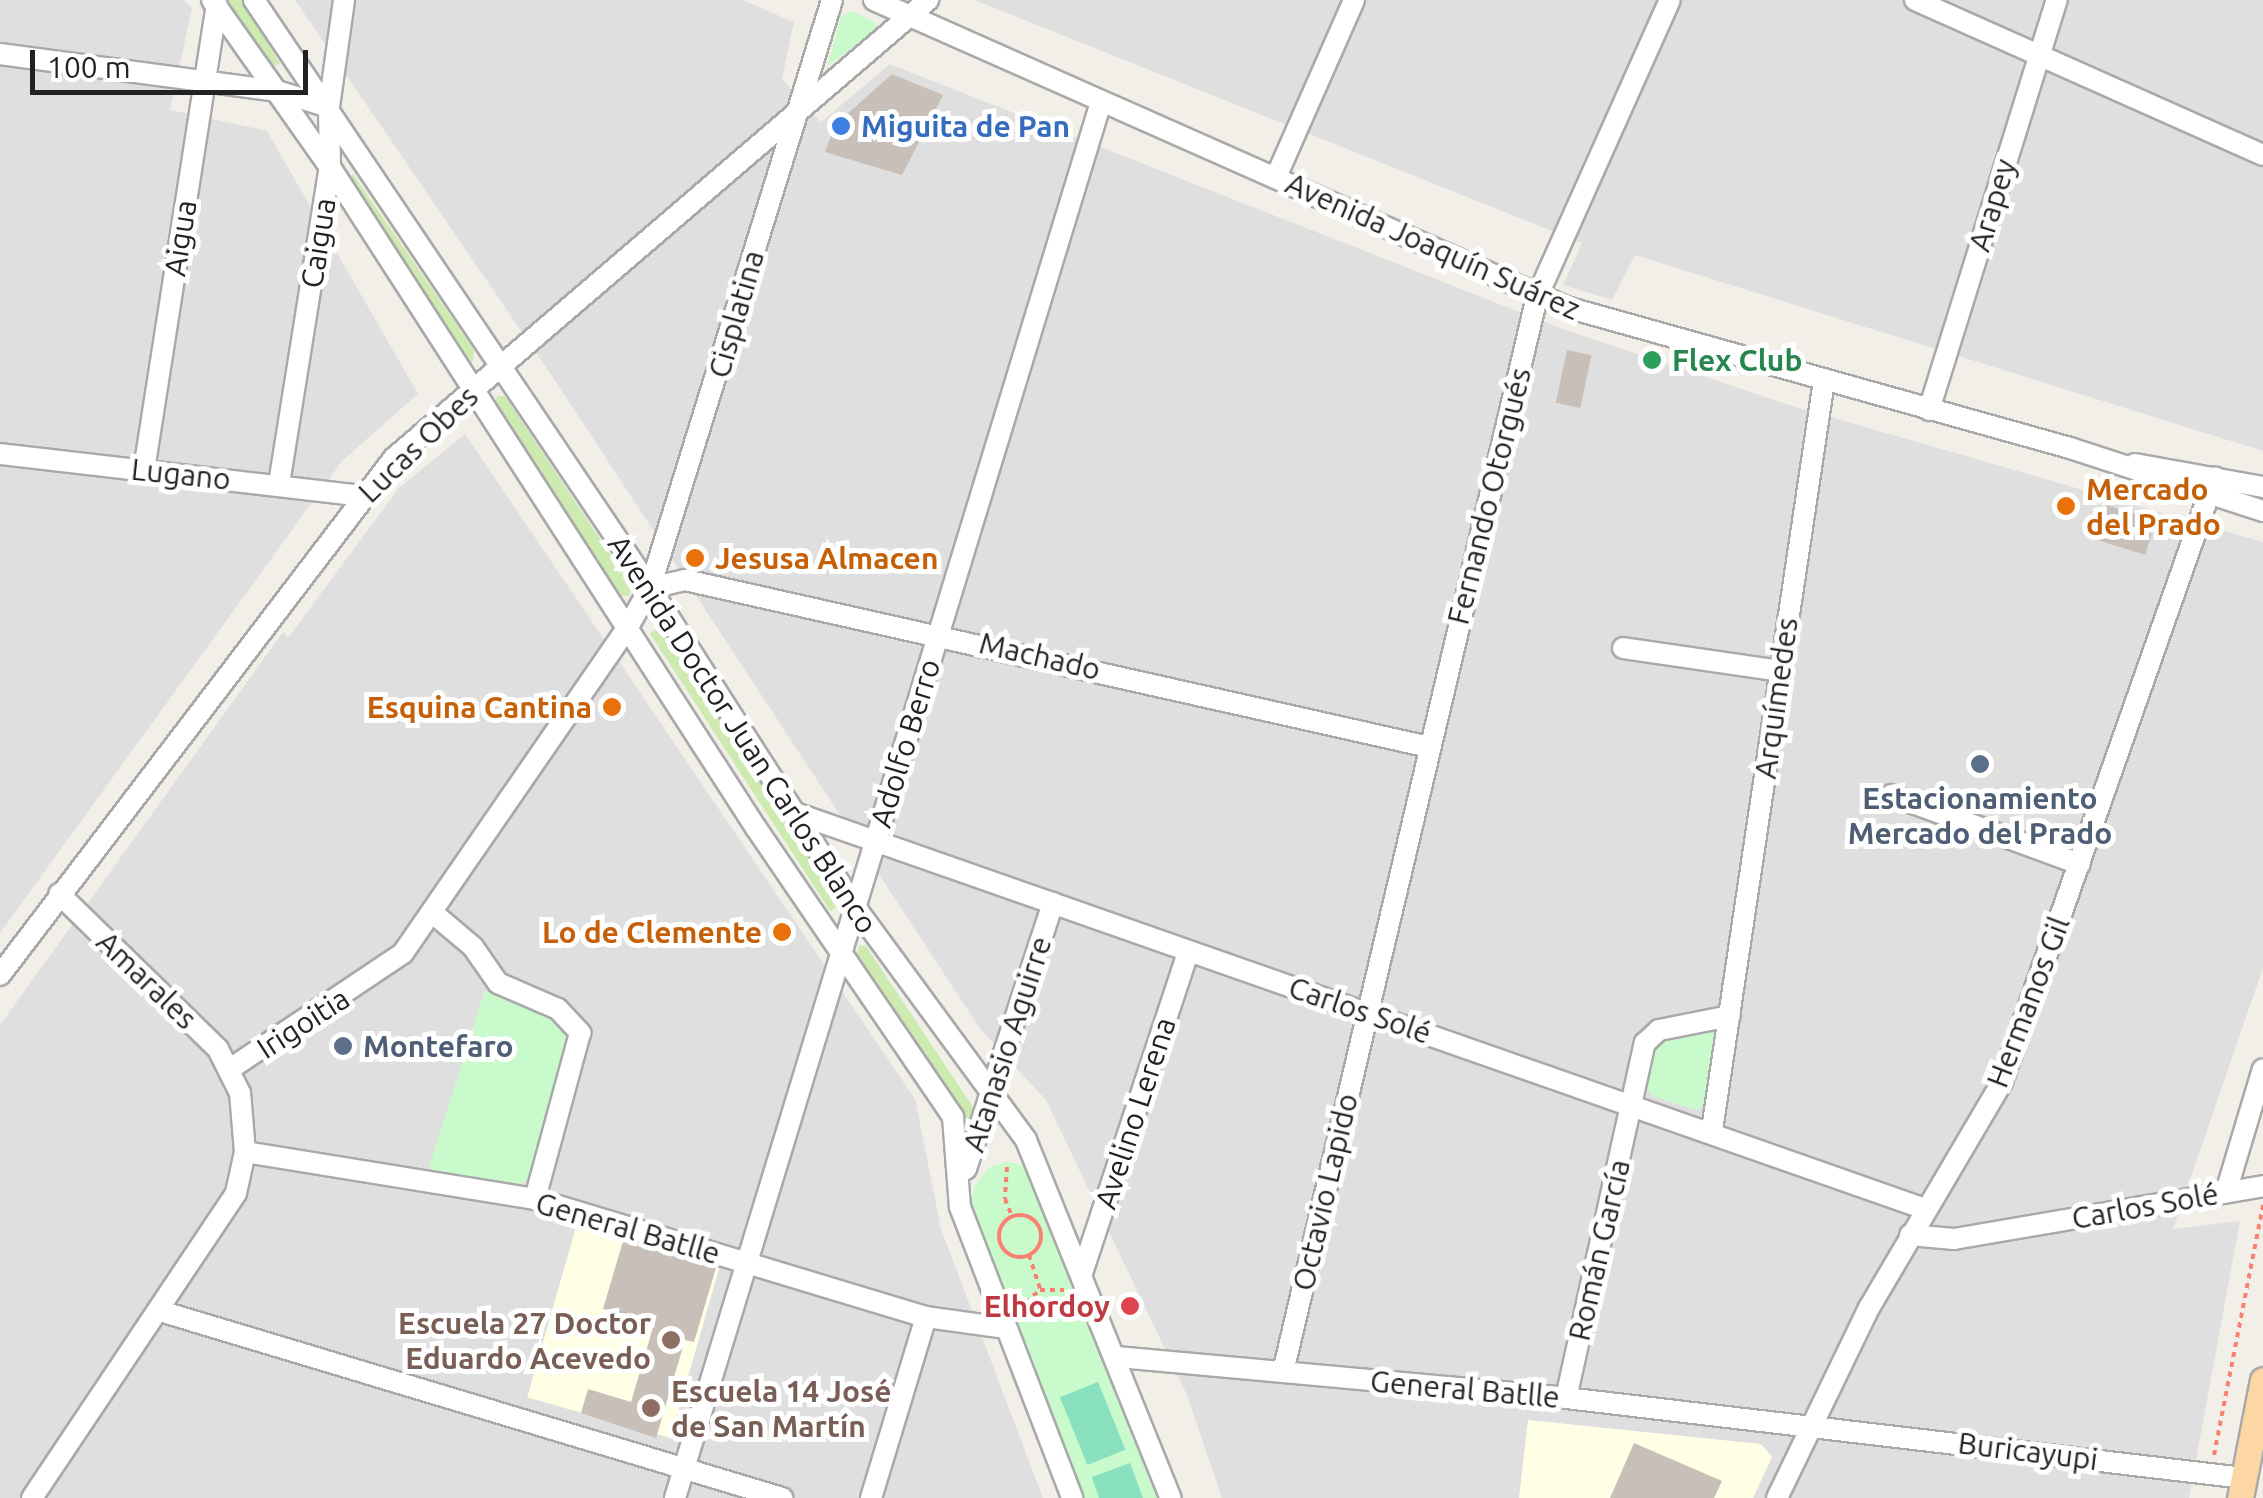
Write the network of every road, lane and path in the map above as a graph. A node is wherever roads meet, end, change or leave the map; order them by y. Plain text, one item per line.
1 (254, 0) edge
2 (344, 0) edge
3 (832, 0) edge
4 (874, 0) edge
5 (928, 0) edge
6 (1354, 0) edge
7 (1670, 0) edge
8 (1915, 0) edge
9 (2057, 0) edge
10 (214, 3) edge
11 (911, 14) junction
12 (0, 54) edge
13 (2038, 55) junction
14 (205, 82) junction
15 (277, 91) junction
16 (1101, 102) junction
17 (329, 107) junction
18 (792, 116) junction
19 (2263, 156) edge
20 (330, 168) junction
21 (1276, 176) junction
22 (1538, 297) junction
23 (499, 367) junction
24 (1824, 380) junction
25 (470, 392) junction
26 (1929, 410) junction
27 (0, 454) edge
28 (144, 470) junction
29 (279, 484) junction
30 (2212, 487) junction
31 (2263, 487) edge
32 (361, 496) junction
33 (2263, 511) edge
34 (650, 588) junction
35 (630, 625) junction
36 (939, 632) junction
37 (1623, 648) dead end
38 (1780, 671) junction
39 (1429, 747) junction
40 (1892, 794) dead end
41 (796, 813) junction
42 (876, 839) junction
43 (2080, 864) junction
44 (59, 894) junction
45 (1054, 903) junction
46 (855, 907) junction
47 (434, 914) junction
48 (1188, 952) junction
49 (841, 954) junction
50 (0, 974) edge
51 (1367, 1012) junction
52 (1730, 1016) junction
53 (230, 1069) junction
54 (2263, 1069) edge
55 (990, 1096) junction
56 (1632, 1103) junction
57 (1712, 1130) junction
58 (246, 1152) junction
59 (1007, 1167) dead end
60 (960, 1186) junction
61 (2263, 1186) edge
62 (2226, 1192) junction
63 (534, 1199) junction
64 (2263, 1200) edge
65 (1924, 1209) junction
66 (1012, 1216) junction
67 (1910, 1236) junction
68 (1029, 1256) junction
69 (747, 1262) junction
70 (1082, 1273) junction
71 (1040, 1290) junction
72 (1071, 1293) dead end
73 (1018, 1310) dead end
74 (160, 1311) junction
75 (926, 1318) junction
76 (1005, 1328) junction
77 (1118, 1357) junction
78 (1283, 1372) junction
79 (2263, 1380) edge
80 (1566, 1398) junction
81 (1811, 1425) junction
82 (684, 1468) junction
83 (2212, 1473) junction
84 (2242, 1488) edge
85 (32, 1498) edge
86 (675, 1498) edge
87 (782, 1498) edge
88 (871, 1498) edge
89 (1072, 1498) edge
90 (1171, 1498) edge
91 (1777, 1498) edge

1 - 17 street, Avenida Doctor Juan Carlos Blanco
2 - 17 street, Caigua
3 - 18 street, Cisplatina
4 - 11 street, Avenida Joaquín Suárez
5 - 11 street, Lucas Obes
6 - 21 street
7 - 22 street, Fernando Otorgués
8 - 13 street
9 - 13 street, Arapey
10 - 14 street, Aigua
10 - 15 street, Avenida Doctor Juan Carlos Blanco
11 - 16 street, Avenida Joaquín Suárez
11 - 18 street, Lucas Obes
12 - 14 street
13 - 19 street
13 - 26 street, Arapey
14 - 15 street
14 - 28 street, Aigua
15 - 17 street
15 - 20 street, Avenida Doctor Juan Carlos Blanco
16 - 21 street, Avenida Joaquín Suárez
16 - 36 street, Adolfo Berro
17 - 20 street, Caigua
17 - 23 street, Avenida Doctor Juan Carlos Blanco
18 - 23 street, Lucas Obes
18 - 34 street, Cisplatina
20 - 25 street, Avenida Doctor Juan Carlos Blanco
20 - 29 street, Caigua
21 - 22 street, Avenida Joaquín Suárez
22 - 24 street, Avenida Joaquín Suárez
22 - 39 street, Fernando Otorgués
23 - 25 street, Lucas Obes
23 - 34 street, Avenida Doctor Juan Carlos Blanco
24 - 26 street, Avenida Joaquín Suárez
24 - 38 street, Arquímedes
25 - 32 street, Lucas Obes
25 - 35 street, Avenida Doctor Juan Carlos Blanco
26 - 30 street, Avenida Joaquín Suárez
27 - 28 street, Lugano
28 - 29 street, Lugano
29 - 32 street, Lugano
30 - 31 street, Avenida Joaquín Suárez
30 - 33 street, Avenida Joaquín Suárez
30 - 43 street, Hermanos Gil
32 - 44 street, Lucas Obes
34 - 35 street, Cisplatina
34 - 36 street, Machado
34 - 41 street, Avenida Doctor Juan Carlos Blanco
35 - 47 street, Irigoitia
35 - 49 street, Avenida Doctor Juan Carlos Blanco
36 - 39 street, Machado
36 - 42 street, Adolfo Berro
37 - 38 street
38 - 52 street, Arquímedes
39 - 51 street, Fernando Otorgués
40 - 43 street
41 - 42 street, Carlos Solé
41 - 46 street, Avenida Doctor Juan Carlos Blanco
42 - 45 street, Carlos Solé
42 - 46 street, Adolfo Berro
43 - 65 street, Hermanos Gil
44 - 50 street, Lucas Obes
44 - 53 street, Amarales
45 - 48 street, Carlos Solé
45 - 55 street, Atanasio Aguirre
46 - 49 street, Adolfo Berro
46 - 55 street, Avenida Doctor Juan Carlos Blanco
47 - 53 street, Irigoitia
47 - 63 street
48 - 51 street, Carlos Solé
48 - 70 street, Avelino Lerena
49 - 60 street, Avenida Doctor Juan Carlos Blanco
49 - 69 street, Adolfo Berro
51 - 56 street, Carlos Solé
51 - 78 street, Octavio Lapido
52 - 56 street
52 - 57 street, Arquímedes
53 - 58 street, Irigoitia
54 - 62 street
55 - 60 street, Atanasio Aguirre
55 - 70 street, Avenida Doctor Juan Carlos Blanco
56 - 57 street, Carlos Solé
56 - 80 street, Román García
57 - 65 street, Carlos Solé
58 - 63 street, General Batlle
58 - 74 street, Irigoitia
59 - 66 path
60 - 76 street, Avenida Doctor Juan Carlos Blanco
61 - 62 street, Carlos Solé
62 - 67 street, Carlos Solé
63 - 69 street, General Batlle
64 - 83 path
65 - 67 street, Hermanos Gil
66 - 68 path
66 - 68 path
67 - 81 street, Hermanos Gil
68 - 71 path
69 - 75 street, General Batlle
69 - 82 street, Adolfo Berro
70 - 77 street, Avenida Doctor Juan Carlos Blanco
71 - 72 path
71 - 73 path
74 - 82 street
74 - 85 street, Irigoitia
75 - 76 street, General Batlle
75 - 88 street
76 - 89 street, Avenida Doctor Juan Carlos Blanco
77 - 78 street, General Batlle
77 - 90 street, Avenida Doctor Juan Carlos Blanco
78 - 80 street, General Batlle
79 - 84 main road
80 - 81 street, General Batlle
81 - 83 street, Buricayupi
81 - 91 street, Hermanos Gil
82 - 86 street, Adolfo Berro
82 - 87 street
83 - 84 street, Buricayupi

